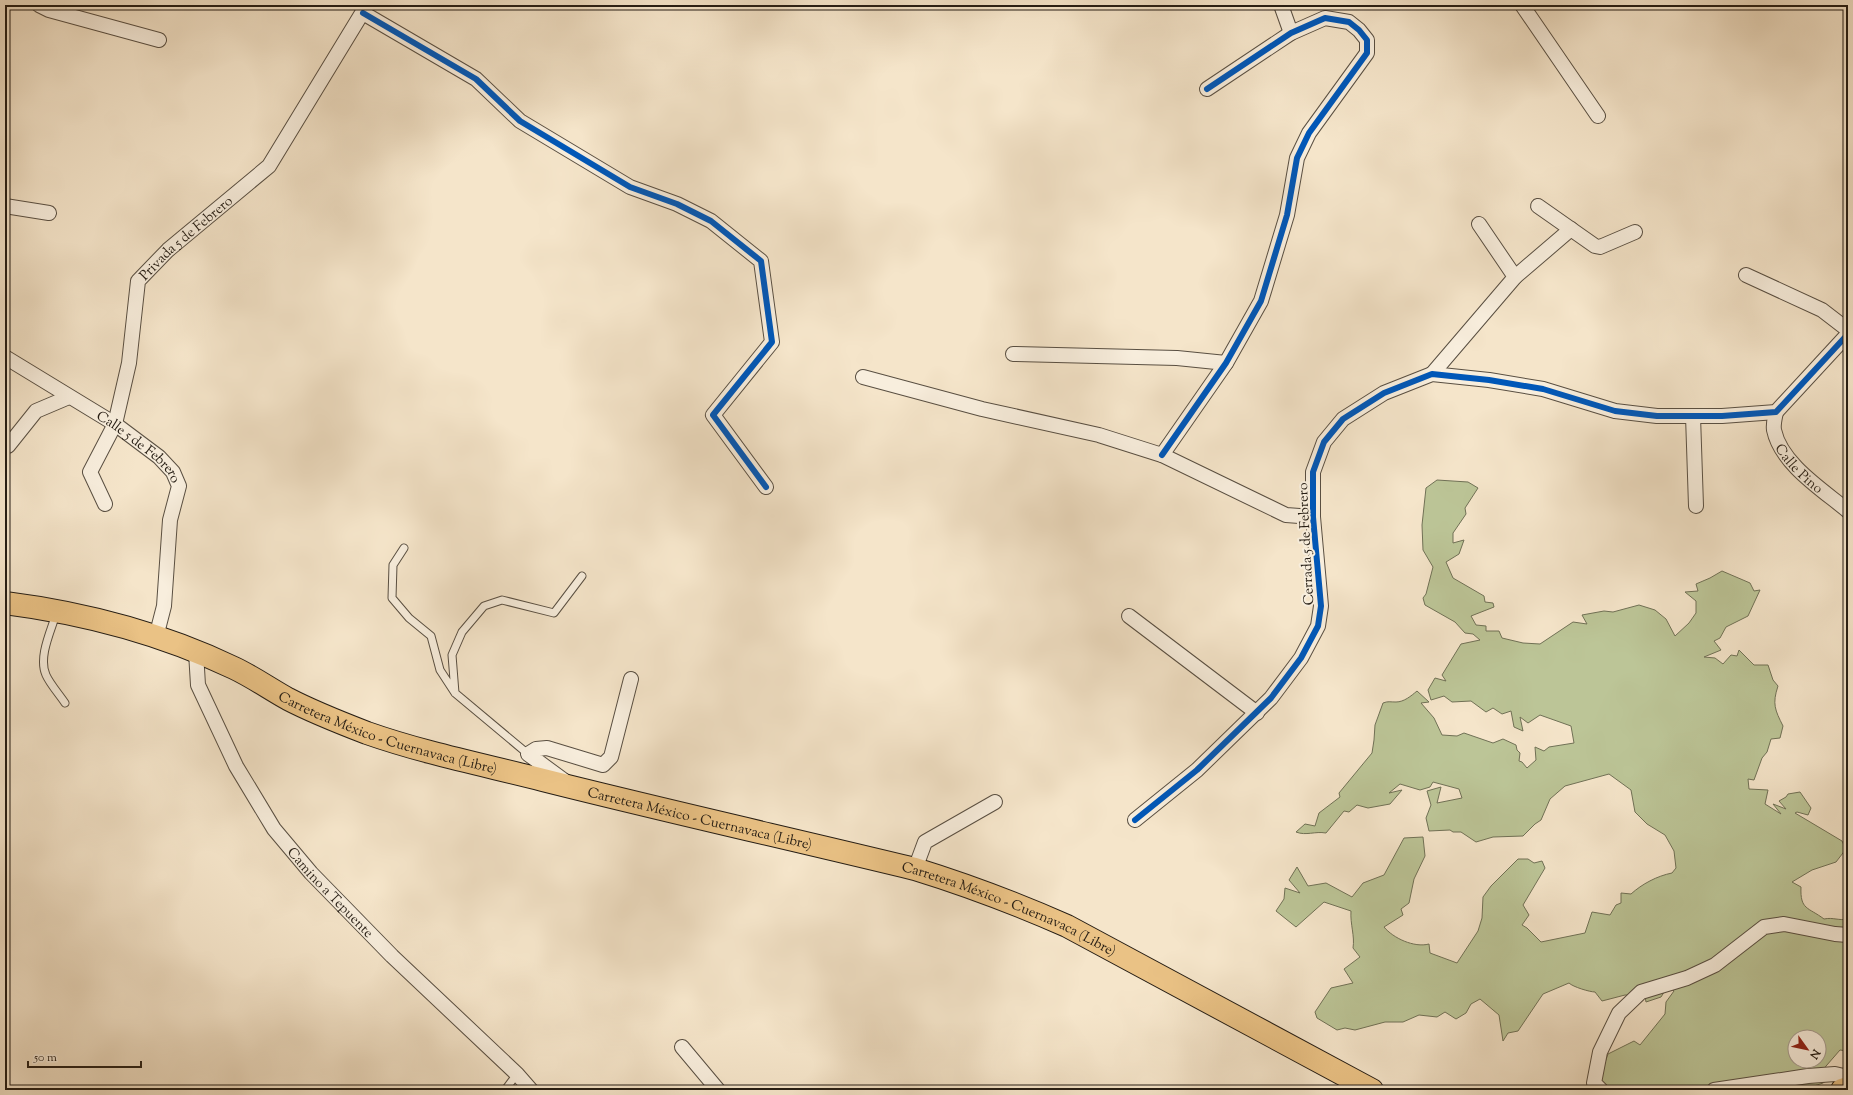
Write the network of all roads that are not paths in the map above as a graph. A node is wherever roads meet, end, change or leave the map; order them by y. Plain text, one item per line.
1 (40, 5) edge
2 (1281, 5) edge
3 (1522, 5) edge
4 (365, 9) edge
5 (1291, 33) junction
6 (160, 40) dead end
7 (1207, 89) dead end
8 (1598, 116) dead end
9 (5, 206) edge
10 (1538, 206) dead end
11 (49, 213) dead end
12 (1479, 224) dead end
13 (1571, 229) junction
14 (1635, 232) dead end
15 (1746, 274) dead end
16 (1515, 277) junction
17 (1848, 330) edge
18 (1848, 334) edge
19 (1013, 354) dead end
20 (5, 357) edge
21 (1226, 363) junction
22 (1432, 374) junction
23 (863, 377) dead end
24 (69, 398) junction
25 (1776, 412) junction
26 (1694, 416) junction
27 (115, 424) junction
28 (8, 446) dead end
29 (1162, 455) junction
30 (766, 487) dead end
31 (105, 504) dead end
32 (1696, 506) dead end
33 (1848, 511) edge
34 (1313, 517) junction
35 (404, 548) dead end
36 (582, 576) dead end
37 (5, 603) edge
38 (57, 612) junction
39 (1129, 616) dead end
40 (156, 636) junction
41 (196, 652) junction
42 (631, 679) dead end
43 (455, 693) junction
44 (65, 703) dead end
45 (1257, 713) junction
46 (528, 754) junction
47 (575, 788) junction
48 (995, 802) dead end
49 (1135, 820) dead end
50 (915, 869) junction
51 (1848, 935) edge
52 (682, 1047) dead end
53 (517, 1074) junction
54 (1848, 1077) edge
55 (1848, 1088) edge
56 (505, 1090) edge
57 (531, 1090) edge
58 (718, 1090) edge
59 (1372, 1090) edge
60 (1601, 1090) edge
61 (1714, 1090) edge
62 (1842, 1090) edge

1 - 6 street
2 - 5 street
3 - 8 street
4 - 27 street, Privada 5 de Febrero
4 - 30 street
5 - 7 street
5 - 21 street
9 - 11 street
10 - 13 street
12 - 16 street
13 - 14 street
13 - 16 street
15 - 17 street
16 - 22 street
18 - 25 street
19 - 21 street
20 - 24 street, Calle 5 de Febrero
21 - 29 street
22 - 26 street, Cerrada 5 de Febrero
22 - 34 street, Cerrada 5 de Febrero
23 - 29 street
24 - 27 street, Calle 5 de Febrero
24 - 28 street
25 - 26 street, Cerrada 5 de Febrero
25 - 33 street, Calle Pino
26 - 32 street
27 - 31 street, Privada 5 de Febrero
27 - 40 street, Calle 5 de Febrero
29 - 34 street
34 - 45 street, Cerrada 5 de Febrero
35 - 43 lane
36 - 43 lane
37 - 38 main road, Carretera México - Cuernavaca (Libre)
38 - 40 main road, Carretera México - Cuernavaca (Libre)
38 - 44 lane
39 - 45 street
40 - 41 main road, Carretera México - Cuernavaca (Libre)
41 - 47 main road, Carretera México - Cuernavaca (Libre)
41 - 53 street, Camino a Tepuente
42 - 46 street
43 - 46 lane
45 - 49 street, Cerrada 5 de Febrero
46 - 47 street
47 - 50 main road, Carretera México - Cuernavaca (Libre)
48 - 50 street
50 - 59 main road, Carretera México - Cuernavaca (Libre)
51 - 60 street
52 - 58 street
53 - 56 lane
53 - 57 street, Camino a Tepuente
54 - 61 street
55 - 62 main road

